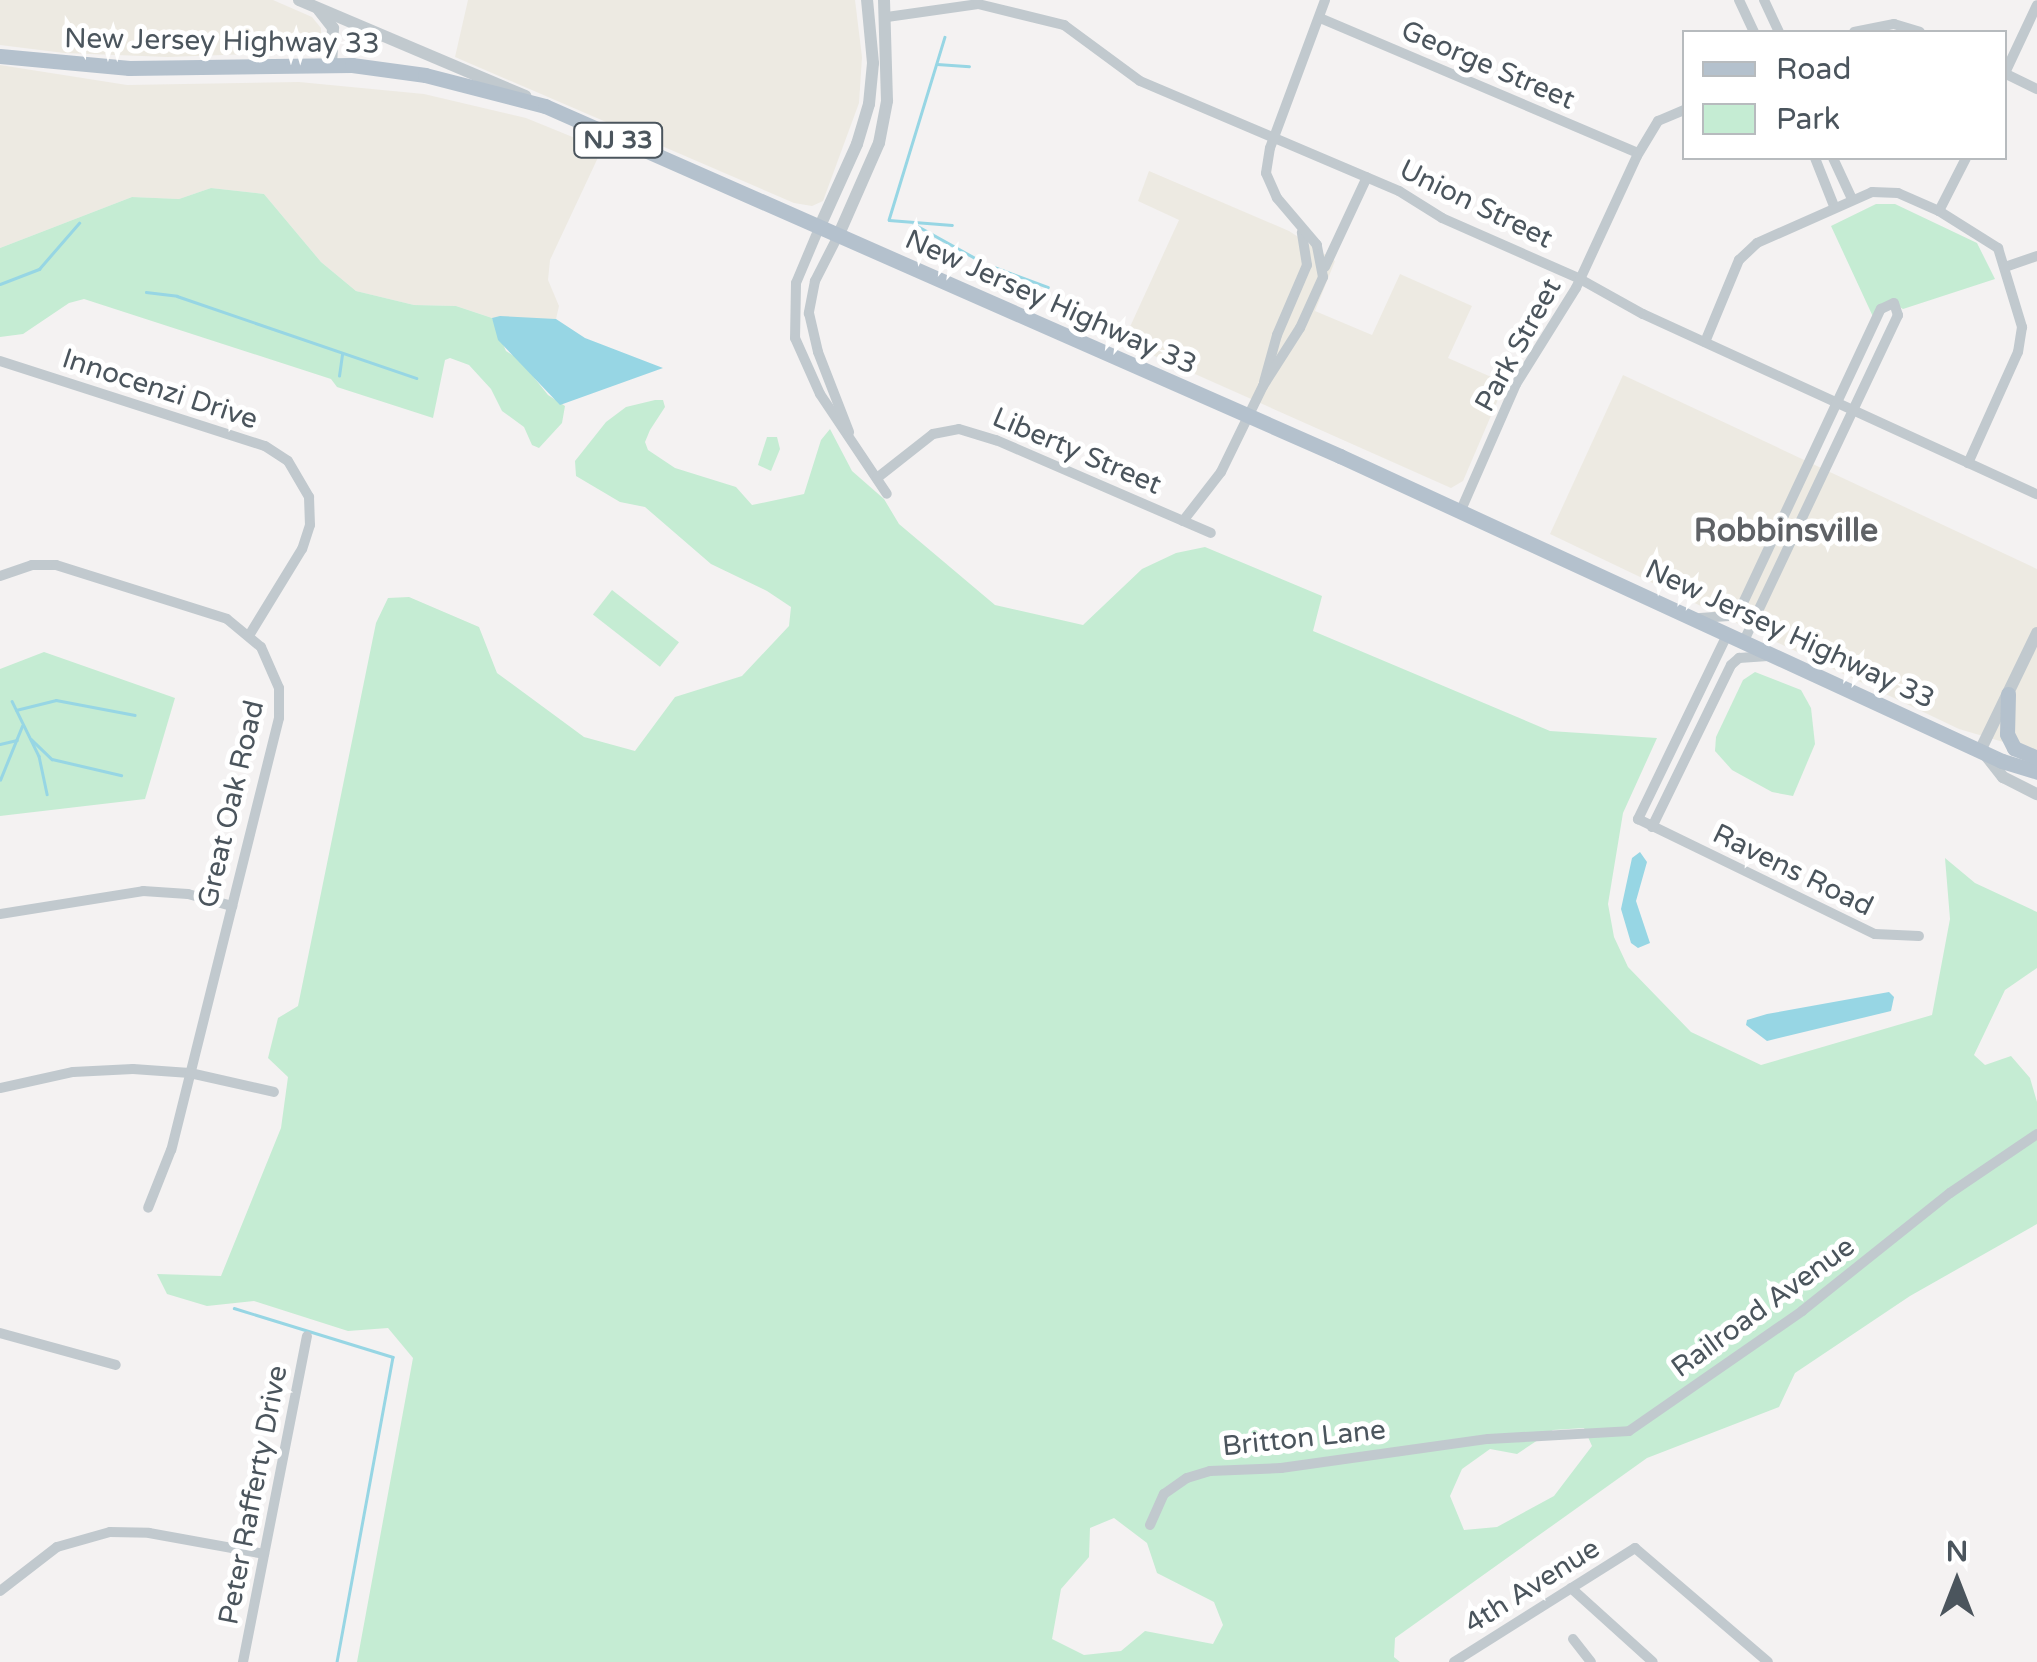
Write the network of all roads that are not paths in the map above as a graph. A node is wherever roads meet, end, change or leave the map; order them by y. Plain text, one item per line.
1 (299, 0) edge
2 (884, 0) edge
3 (1325, 0) edge
4 (1739, 0) edge
5 (1764, 0) edge
6 (868, 4) edge
7 (2037, 5) edge
8 (318, 8) junction
9 (887, 17) junction
10 (1320, 18) junction
11 (1753, 30) edge
12 (1777, 30) edge
13 (1864, 30) edge
14 (1914, 30) edge
15 (872, 31) junction
16 (0, 56) edge
17 (331, 64) junction
18 (2007, 70) edge
19 (2007, 75) edge
20 (2037, 89) edge
21 (546, 106) junction
22 (1682, 111) edge
23 (1274, 136) junction
24 (1638, 153) junction
25 (1816, 160) edge
26 (1835, 160) edge
27 (1965, 160) edge
28 (1367, 177) junction
29 (1852, 199) junction
30 (1834, 206) junction
31 (1939, 211) junction
32 (820, 226) junction
33 (1302, 232) junction
34 (839, 234) junction
35 (2037, 256) edge
36 (1325, 267) junction
37 (2004, 267) junction
38 (1580, 279) junction
39 (1705, 342) junction
40 (0, 361) edge
41 (1264, 386) junction
42 (1836, 402) junction
43 (1853, 410) junction
44 (1248, 418) junction
45 (853, 442) junction
46 (1968, 463) junction
47 (877, 478) junction
48 (887, 494) dead end
49 (2037, 494) edge
50 (1461, 510) junction
51 (1183, 521) junction
52 (1211, 533) dead end
53 (0, 576) edge
54 (1690, 616) junction
55 (2037, 632) edge
56 (1728, 633) junction
57 (250, 634) junction
58 (1744, 641) junction
59 (1779, 656) junction
60 (2008, 694) junction
61 (1981, 749) junction
62 (2035, 763) edge
63 (2037, 794) edge
64 (1652, 826) junction
65 (232, 906) junction
66 (0, 914) edge
67 (1919, 936) dead end
68 (190, 1074) junction
69 (0, 1088) edge
70 (274, 1092) dead end
71 (2037, 1134) edge
72 (148, 1208) dead end
73 (0, 1334) edge
74 (306, 1336) dead end
75 (116, 1366) dead end
76 (1488, 1439) joint
77 (1150, 1525) dead end
78 (264, 1554) junction
79 (1572, 1588) junction
80 (0, 1591) edge
81 (1572, 1639) dead end
82 (1766, 1661) edge
83 (243, 1662) edge
84 (1454, 1662) edge
85 (1591, 1662) edge
86 (1653, 1662) edge

1 - 8 street
2 - 9 street
3 - 10 street
4 - 11 street
5 - 12 street
6 - 9 street
6 - 15 street
7 - 18 street
8 - 17 street
8 - 21 street
9 - 15 street
9 - 23 street, Union Street
9 - 34 street
10 - 23 street
10 - 24 street, George Street
13 - 14 street
15 - 32 street
16 - 17 main road, New Jersey Highway 33 / NJ 33
17 - 21 main road, New Jersey Highway 33 / NJ 33
19 - 20 street
21 - 32 main road, New Jersey Highway 33 / NJ 33
22 - 24 street, Park Street
23 - 28 street, Union Street
23 - 33 street
24 - 38 street, Park Street
25 - 30 street
26 - 29 street
27 - 31 street
28 - 36 street
28 - 38 street, Union Street
29 - 30 street
29 - 31 street
30 - 39 street
31 - 37 street
32 - 34 main road, New Jersey Highway 33 / NJ 33
32 - 45 street
33 - 36 street
33 - 41 street
34 - 44 main road, New Jersey Highway 33 / NJ 33
34 - 45 street
35 - 37 street
36 - 41 street
37 - 46 street
38 - 39 street, Union Street
38 - 50 street, Park Street
39 - 42 street, Union Street
40 - 57 street, Innocenzi Drive
41 - 44 street
42 - 43 street, Union Street
42 - 43 street
42 - 54 street
43 - 46 street, Union Street
43 - 58 street
44 - 50 main road, New Jersey Highway 33 / NJ 33
44 - 51 street
45 - 47 street
46 - 49 street, Union Street
47 - 48 street
47 - 51 street, Liberty Street
50 - 54 main road, New Jersey Highway 33 / NJ 33
51 - 52 street, Liberty Street
53 - 57 street
54 - 56 main road, New Jersey Highway 33 / NJ 33
55 - 60 street
56 - 58 main road, New Jersey Highway 33 / NJ 33
56 - 64 street
57 - 65 street, Great Oak Road
58 - 59 main road, New Jersey Highway 33 / NJ 33
59 - 61 main road, New Jersey Highway 33 / NJ 33
59 - 64 street
60 - 61 street
60 - 62 main road
61 - 62 main road, New Jersey Highway 33 / NJ 33
61 - 63 street
64 - 67 street, Ravens Road
65 - 66 street
65 - 68 street, Great Oak Road
68 - 69 street
68 - 70 street
68 - 72 street, Great Oak Road
71 - 76 street, Railroad Avenue
73 - 75 street
74 - 78 street, Peter Rafferty Drive
76 - 77 street, Britton Lane
78 - 80 street
78 - 83 street, Peter Rafferty Drive
79 - 82 street, 4th Avenue
79 - 84 street, 4th Avenue
79 - 86 street
81 - 85 street

